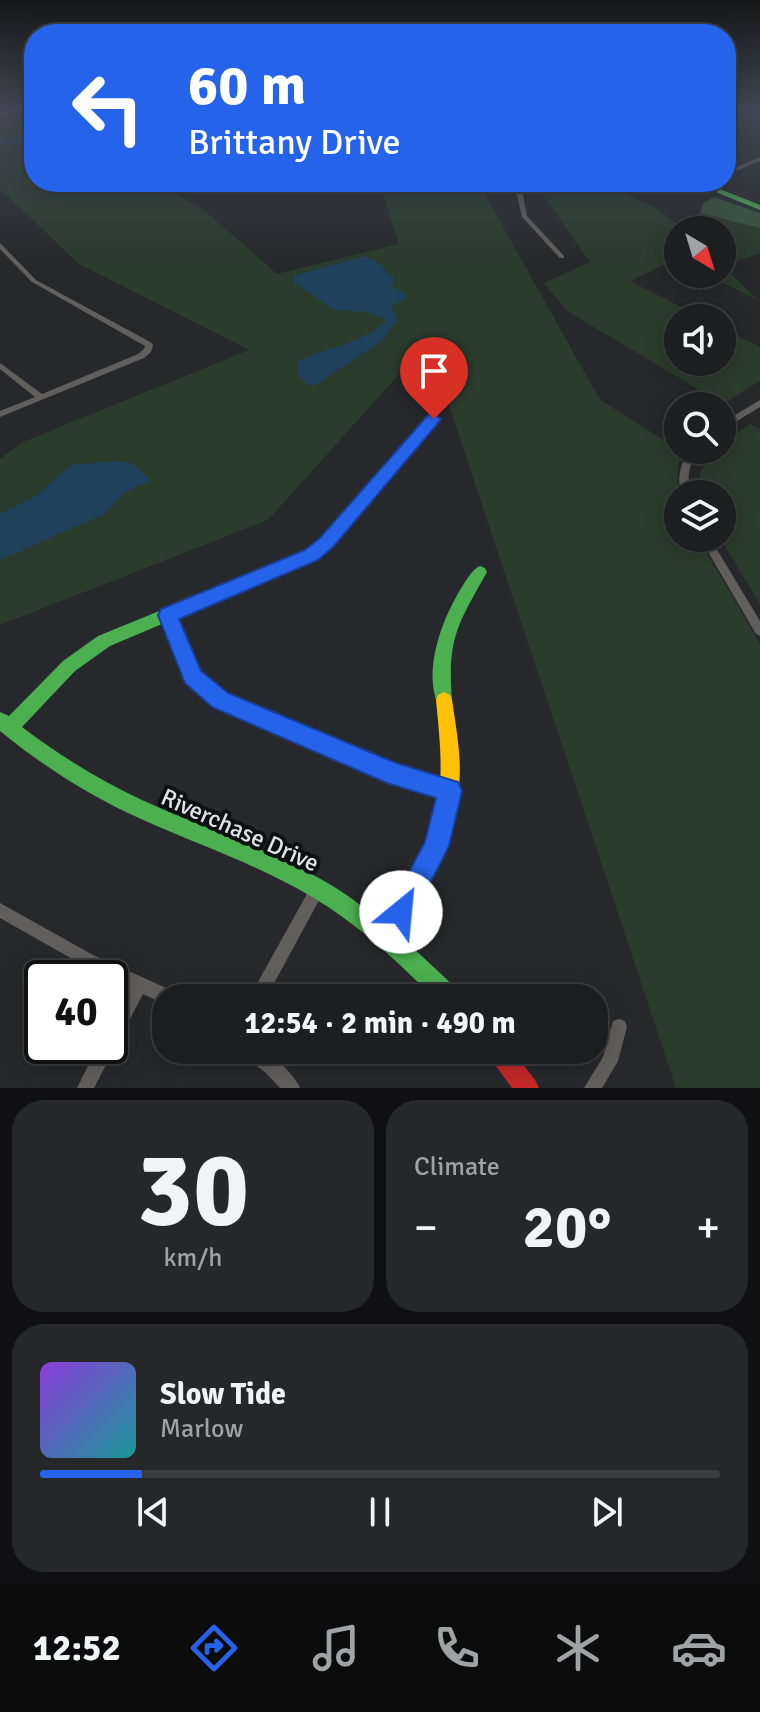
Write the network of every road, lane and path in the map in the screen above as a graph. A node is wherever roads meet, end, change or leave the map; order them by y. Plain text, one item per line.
1 (756, 161) edge
2 (736, 166) edge
3 (740, 167) junction
4 (736, 169) edge
5 (517, 192) edge
6 (726, 192) edge
7 (735, 192) edge
8 (760, 200) edge
9 (760, 208) edge
10 (0, 245) edge
11 (4, 256) edge
12 (562, 257) dead end
13 (0, 365) edge
14 (39, 396) junction
15 (760, 403) edge
16 (0, 414) edge
17 (736, 418) edge
18 (434, 419) dead end
19 (713, 552) edge
20 (480, 572) dead end
21 (168, 615) junction
22 (760, 631) edge
23 (4, 724) edge
24 (450, 791) junction
25 (318, 888) junction
26 (0, 910) edge
27 (387, 937) junction
28 (140, 984) junction
29 (265, 984) edge
30 (436, 984) edge
31 (152, 990) edge
32 (128, 1007) edge
33 (619, 1027) dead end
34 (98, 1064) edge
35 (268, 1064) edge
36 (509, 1064) edge
37 (85, 1088) edge
38 (292, 1088) edge
39 (527, 1088) edge
40 (592, 1088) edge

1 - 3 street
2 - 3 street
3 - 4 street
5 - 12 street
6 - 9 street
7 - 8 street
10 - 11 street
11 - 14 street
13 - 14 street
14 - 16 street
15 - 17 street
18 - 21 street
19 - 22 street
20 - 24 street
21 - 23 street
21 - 24 street
23 - 25 street, Riverchase Drive
24 - 27 street
25 - 27 street, Riverchase Drive
25 - 29 street
26 - 28 street
27 - 30 street, Riverchase Drive
28 - 31 street
28 - 32 street
33 - 40 street
34 - 37 street
35 - 38 street
36 - 39 street

